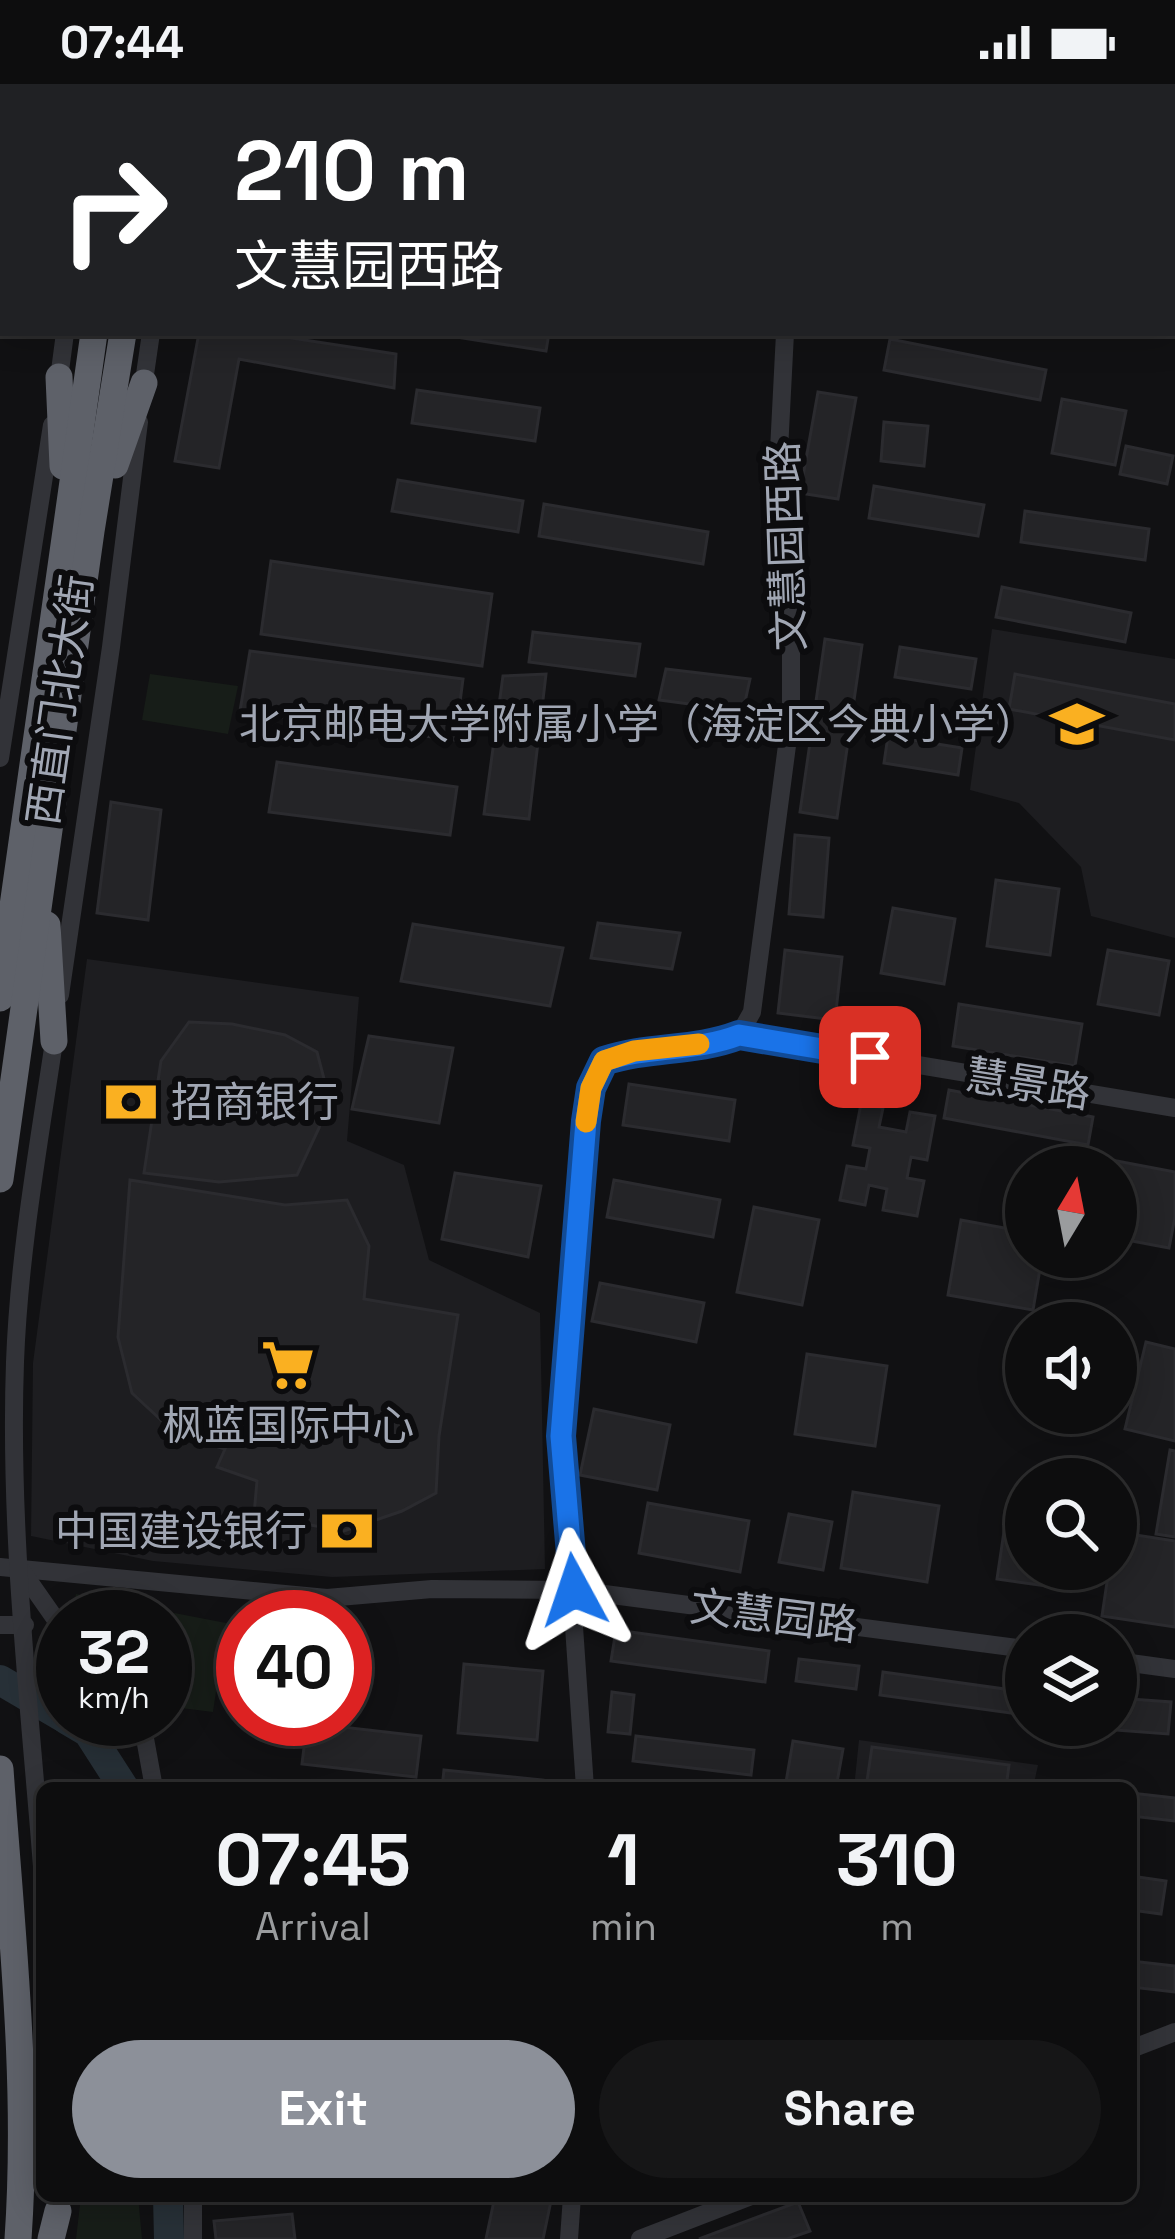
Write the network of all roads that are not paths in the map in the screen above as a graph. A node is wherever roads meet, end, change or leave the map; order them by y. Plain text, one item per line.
1 (65, 336) edge
2 (94, 336) edge
3 (122, 336) edge
4 (151, 336) edge
5 (783, 336) edge
6 (59, 376) junction
7 (144, 383) junction
8 (99, 397) junction
9 (78, 528) junction
10 (0, 758) edge
11 (44, 861) junction
12 (16, 870) junction
13 (0, 913) edge
14 (0, 998) edge
15 (739, 1035) junction
16 (54, 1040) junction
17 (1175, 1108) edge
18 (0, 1179) edge
19 (8, 1496) edge
20 (9, 1566) edge
21 (574, 1590) junction
22 (36, 1598) edge
23 (0, 1625) edge
24 (25, 1633) junction
25 (1005, 1646) edge
26 (1137, 1664) edge
27 (1175, 1669) edge
28 (146, 1746) edge
29 (0, 1768) edge
30 (153, 1782) edge
31 (585, 1782) edge
32 (36, 1786) edge
33 (1175, 2032) edge
34 (1137, 2047) edge
35 (193, 2202) edge
36 (572, 2202) edge
37 (736, 2202) edge
38 (17, 2239) edge
39 (193, 2239) edge
40 (569, 2239) edge
41 (640, 2239) edge

1 - 6 street, 西直门北大街
2 - 8 highway, 西直门北大街
3 - 8 highway, 西直门北大街
4 - 7 street, 西直门北大街
5 - 15 street, 文慧园西路
6 - 9 highway
6 - 10 street, 西直门北大街
7 - 9 highway
7 - 16 street, 西直门北大街
8 - 9 highway, 西直门北大街
9 - 11 highway, 西直门北大街
9 - 12 highway, 西直门北大街
11 - 16 highway
11 - 18 highway, 西直门北大街
12 - 13 highway
12 - 14 highway, 西直门北大街
15 - 17 street, 慧景路
15 - 21 street
16 - 19 street, 西直门北大街
19 - 20 street, 西直门北大街
20 - 21 street, 文慧园路
20 - 22 street
20 - 24 street, 西直门北大街
21 - 25 street, 文慧园路
21 - 31 street
23 - 24 street
24 - 32 street, 西直门北大街
26 - 27 street
28 - 30 street
29 - 38 highway
33 - 34 street
35 - 39 street
36 - 40 street
37 - 41 street

